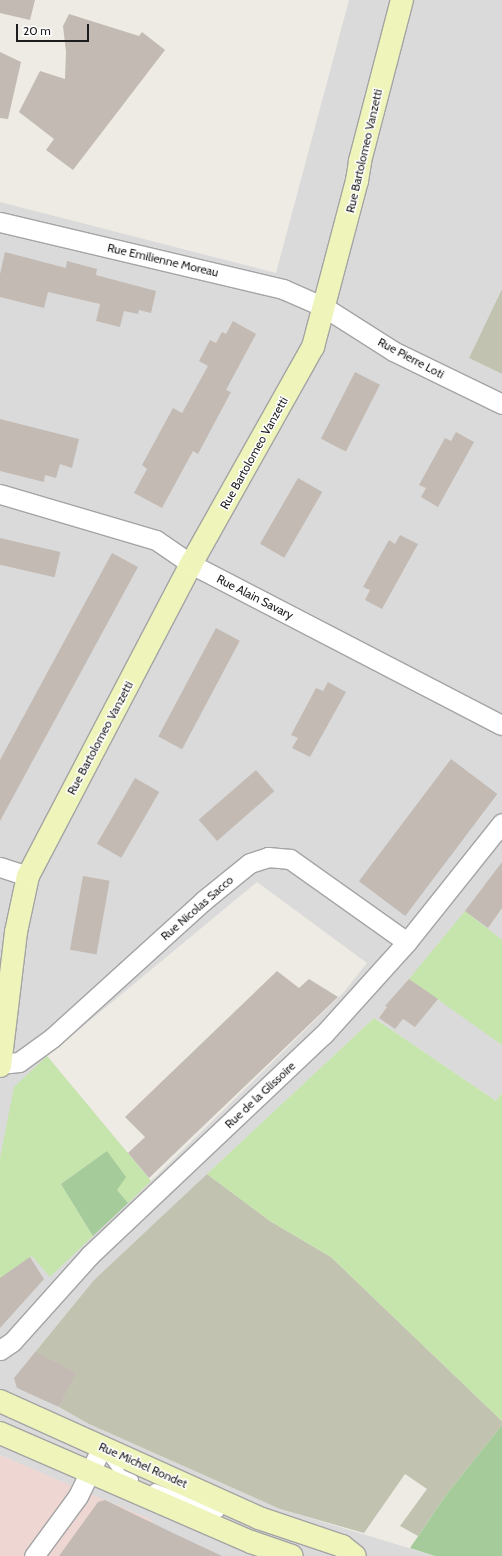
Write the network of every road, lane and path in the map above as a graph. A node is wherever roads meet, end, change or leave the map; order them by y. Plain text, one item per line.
1 (402, 0) edge
2 (0, 222) edge
3 (324, 307) junction
4 (502, 404) edge
5 (0, 494) edge
6 (191, 564) junction
7 (502, 725) edge
8 (502, 823) edge
9 (0, 867) edge
10 (28, 876) junction
11 (407, 942) junction
12 (0, 1065) edge
13 (0, 1350) edge
14 (0, 1401) edge
15 (0, 1433) edge
16 (102, 1447) junction
17 (90, 1474) junction
18 (225, 1514) dead end
19 (277, 1545) edge
20 (34, 1556) edge
21 (355, 1556) edge

1 - 3 street, Rue Bartolomeo Vanzetti
2 - 3 street, Rue Emilienne Moreau
3 - 4 street, Rue Pierre Loti
3 - 6 street, Rue Bartolomeo Vanzetti
5 - 6 street, Rue Alain Savary
6 - 7 street, Rue Alain Savary
6 - 10 street, Rue Bartolomeo Vanzetti
8 - 11 street, Rue de la Glissoire
9 - 10 street
10 - 12 street, Rue Bartolomeo Vanzetti
11 - 12 street, Rue Nicolas Sacco
11 - 13 street, Rue de la Glissoire
14 - 16 street, Rue Michel Rondet
15 - 17 street
16 - 17 street
16 - 18 lane
16 - 19 street, Rue Michel Rondet
17 - 19 street
17 - 20 street
19 - 21 street

